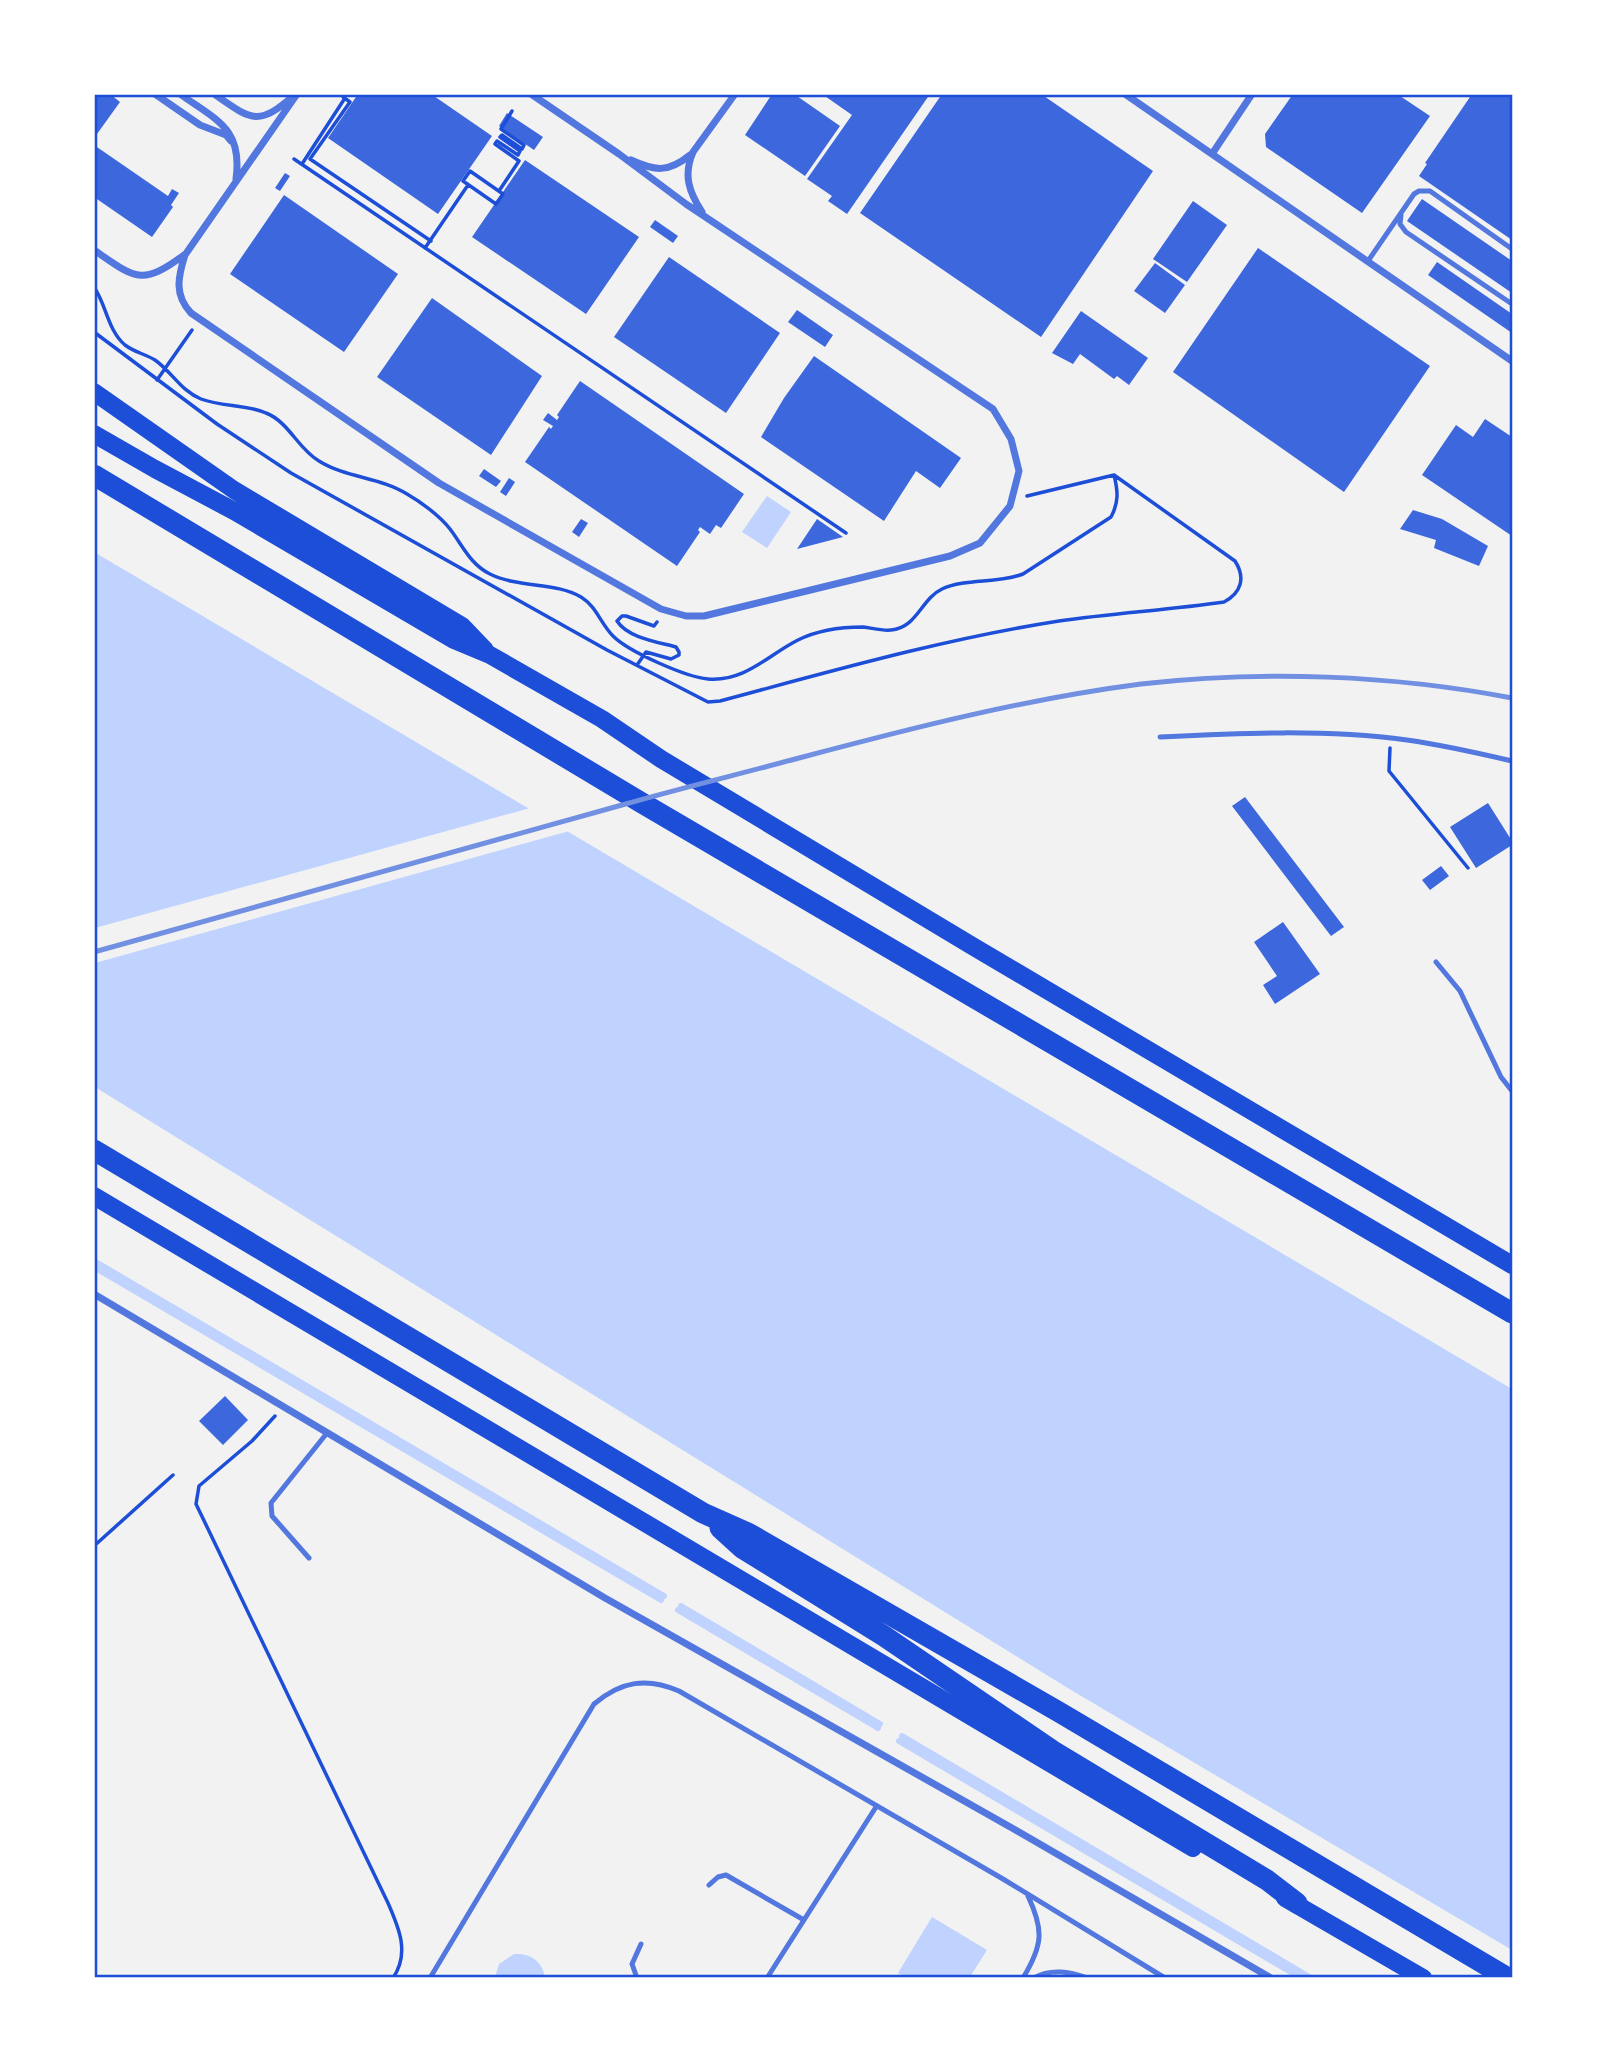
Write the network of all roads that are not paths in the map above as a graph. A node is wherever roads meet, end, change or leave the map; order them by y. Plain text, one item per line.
1 (155, 94) edge
2 (180, 94) edge
3 (214, 94) edge
4 (296, 94) edge
5 (531, 94) edge
6 (735, 94) edge
7 (1125, 94) edge
8 (1252, 94) edge
9 (235, 146) junction
10 (693, 152) junction
11 (619, 154) junction
12 (1212, 154) junction
13 (235, 183) junction
14 (1402, 212) junction
15 (705, 215) junction
16 (1513, 249) edge
17 (94, 250) edge
18 (185, 255) junction
19 (1368, 261) junction
20 (1513, 304) edge
21 (1513, 361) edge
22 (94, 392) edge
23 (94, 434) edge
24 (94, 475) edge
25 (490, 654) junction
26 (1160, 737) dead end
27 (1513, 761) edge
28 (1436, 962) dead end
29 (1513, 1091) edge
30 (94, 1150) edge
31 (94, 1196) edge
32 (1513, 1265) edge
33 (94, 1294) edge
34 (1513, 1313) edge
35 (327, 1433) junction
36 (703, 1513) junction
37 (309, 1558) dead end
38 (876, 1807) junction
39 (709, 1885) dead end
40 (1028, 1894) junction
41 (1297, 1903) junction
42 (804, 1920) junction
43 (641, 1944) dead end
44 (430, 1978) edge
45 (637, 1978) edge
46 (767, 1978) edge
47 (1023, 1978) edge
48 (1034, 1978) edge
49 (1088, 1978) edge
50 (1165, 1978) edge
51 (1271, 1978) edge
52 (1423, 1978) edge
53 (1508, 1978) edge

1 - 9 street
2 - 9 street
3 - 4 street
4 - 13 street
5 - 11 street
6 - 10 street
7 - 12 street
8 - 12 street
9 - 13 street
10 - 11 street
10 - 15 street
11 - 15 street
12 - 19 street
13 - 18 street
14 - 16 lane
14 - 19 lane
14 - 20 lane
15 - 18 street
17 - 18 street
19 - 21 street
22 - 25 highway
23 - 25 highway
24 - 34 highway
25 - 32 highway
26 - 27 lane
28 - 29 lane
30 - 36 highway
31 - 41 highway
33 - 35 street
35 - 37 lane
35 - 51 street
36 - 41 highway
36 - 53 highway
38 - 40 lane
38 - 42 lane
38 - 44 lane
39 - 42 lane
40 - 47 lane
40 - 50 lane
41 - 52 highway
42 - 46 lane
43 - 45 lane
48 - 49 lane

